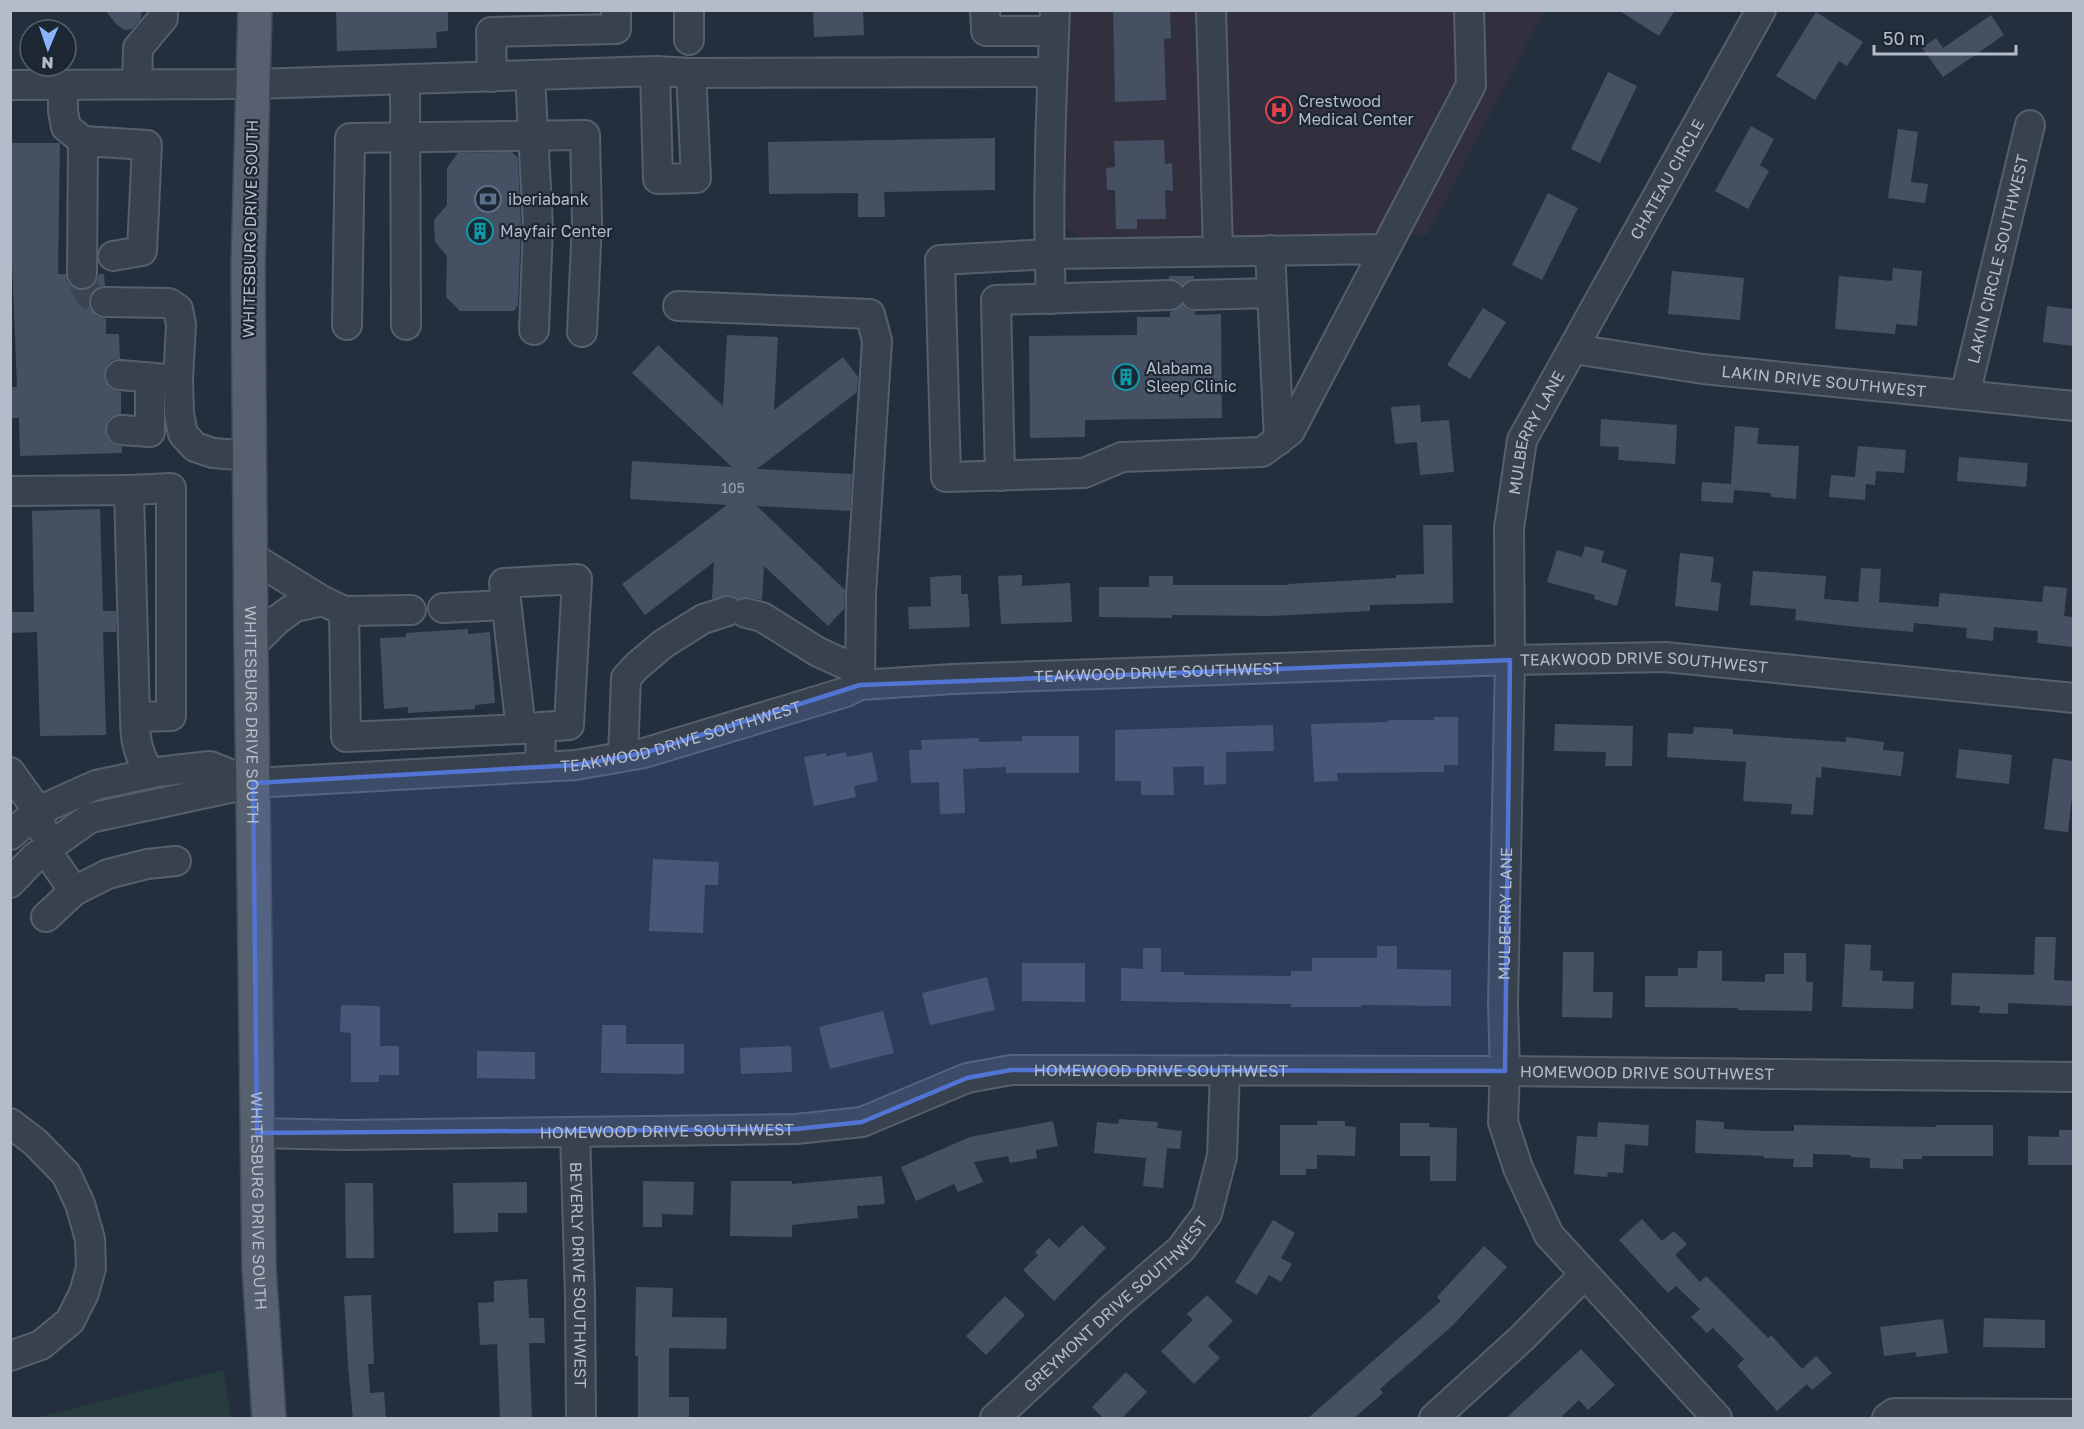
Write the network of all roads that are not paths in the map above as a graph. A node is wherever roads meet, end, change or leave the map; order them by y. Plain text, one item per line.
1 (163, 10) edge
2 (616, 10) edge
3 (689, 10) edge
4 (985, 10) edge
5 (1211, 10) edge
6 (1469, 10) edge
7 (1761, 10) edge
8 (255, 11) edge
9 (490, 21) edge
10 (1055, 21) edge
11 (689, 40) dead end
12 (655, 71) junction
13 (1052, 72) junction
14 (692, 73) junction
15 (530, 76) junction
16 (492, 77) junction
17 (405, 80) junction
18 (137, 84) junction
19 (252, 84) junction
20 (10, 85) edge
21 (63, 85) junction
22 (2030, 125) dead end
23 (533, 136) junction
24 (404, 138) junction
25 (83, 141) junction
26 (1384, 249) junction
27 (1270, 250) junction
28 (1218, 251) junction
29 (1050, 254) junction
30 (113, 256) junction
31 (995, 257) junction
32 (1272, 292) junction
33 (1051, 299) junction
34 (996, 300) junction
35 (678, 306) dead end
36 (347, 324) dead end
37 (406, 325) dead end
38 (534, 330) dead end
39 (582, 332) dead end
40 (1574, 349) junction
41 (120, 375) dead end
42 (150, 378) junction
43 (178, 380) junction
44 (1965, 395) junction
45 (2073, 406) edge
46 (121, 430) dead end
47 (1279, 440) junction
48 (249, 456) junction
49 (1000, 476) junction
50 (129, 490) junction
51 (10, 491) edge
52 (250, 556) junction
53 (506, 605) junction
54 (333, 606) junction
55 (443, 608) dead end
56 (411, 610) dead end
57 (251, 645) junction
58 (1510, 660) junction
59 (860, 678) junction
60 (2073, 698) edge
61 (135, 717) junction
62 (531, 728) junction
63 (431, 733) junction
64 (623, 756) junction
65 (540, 767) junction
66 (10, 772) edge
67 (149, 774) junction
68 (434, 774) junction
69 (253, 783) junction
70 (38, 811) junction
71 (11, 834) edge
72 (45, 849) junction
73 (176, 861) dead end
74 (10, 883) edge
75 (74, 891) junction
76 (46, 917) dead end
77 (1225, 1070) junction
78 (1504, 1071) junction
79 (2073, 1077) edge
80 (10, 1123) edge
81 (257, 1133) junction
82 (575, 1133) junction
83 (1584, 1275) junction
84 (10, 1356) edge
85 (2073, 1414) edge
86 (268, 1419) edge
87 (581, 1419) edge
88 (995, 1419) edge
89 (1434, 1419) edge
90 (1717, 1419) edge
91 (1887, 1419) edge

1 - 18 street
2 - 9 street
3 - 11 street
4 - 10 street
5 - 28 street
6 - 26 street
7 - 40 street, CHATEAU CIRCLE
8 - 19 main road, WHITESBURG DRIVE SOUTH
9 - 16 street
10 - 13 street
12 - 14 street
12 - 14 street
12 - 15 street
13 - 14 street
13 - 29 street
15 - 16 street
15 - 23 street
16 - 17 street
17 - 19 street
17 - 24 street
18 - 19 street
18 - 21 street
19 - 48 main road, WHITESBURG DRIVE SOUTH
20 - 21 street
21 - 25 street
22 - 44 street, LAKIN CIRCLE SOUTHWEST
23 - 24 street
23 - 38 street
23 - 39 street
24 - 36 street
24 - 37 street
25 - 30 street
25 - 30 street
26 - 27 street
26 - 47 street
27 - 28 street
27 - 32 street
28 - 29 street
29 - 31 street
29 - 33 street
30 - 43 street
31 - 34 street
31 - 49 street
32 - 33 street
32 - 47 street
33 - 34 street
34 - 49 street
35 - 59 street
40 - 44 street, LAKIN DRIVE SOUTHWEST
40 - 58 street, MULBERRY LANE
41 - 42 street
42 - 43 street
42 - 46 street
43 - 48 street
44 - 45 street, LAKIN DRIVE SOUTHWEST
47 - 49 street
48 - 52 main road, WHITESBURG DRIVE SOUTH
50 - 51 street
50 - 61 street
50 - 61 street
52 - 54 street
52 - 57 main road, WHITESBURG DRIVE SOUTH
53 - 55 street
53 - 62 street
53 - 62 street
54 - 56 street
54 - 57 street
54 - 63 street
57 - 69 main road, WHITESBURG DRIVE SOUTH
58 - 59 street, TEAKWOOD DRIVE SOUTHWEST
58 - 60 street, TEAKWOOD DRIVE SOUTHWEST
58 - 78 street, MULBERRY LANE
59 - 64 street, TEAKWOOD DRIVE SOUTHWEST
59 - 64 street
61 - 67 street
62 - 63 street
62 - 65 street
63 - 68 street
64 - 65 street, TEAKWOOD DRIVE SOUTHWEST
65 - 68 street, TEAKWOOD DRIVE SOUTHWEST
66 - 70 street
67 - 69 street
67 - 70 street
68 - 69 street, TEAKWOOD DRIVE SOUTHWEST
69 - 72 street, TEAKWOOD DRIVE SOUTHWEST
69 - 81 main road, WHITESBURG DRIVE SOUTH
70 - 71 street
70 - 72 street
71 - 72 street
72 - 74 street, TEAKWOOD DRIVE SOUTHWEST
72 - 75 street
73 - 75 street
75 - 76 street
77 - 78 street, HOMEWOOD DRIVE SOUTHWEST
77 - 82 street, HOMEWOOD DRIVE SOUTHWEST
77 - 88 street, GREYMONT DRIVE SOUTHWEST
78 - 79 street, HOMEWOOD DRIVE SOUTHWEST
78 - 83 street, MULBERRY LANE
80 - 84 street
81 - 82 street, HOMEWOOD DRIVE SOUTHWEST
81 - 86 main road, WHITESBURG DRIVE SOUTH
82 - 87 street, BEVERLY DRIVE SOUTHWEST
83 - 89 street
83 - 90 street, MULBERRY LANE
85 - 91 street

